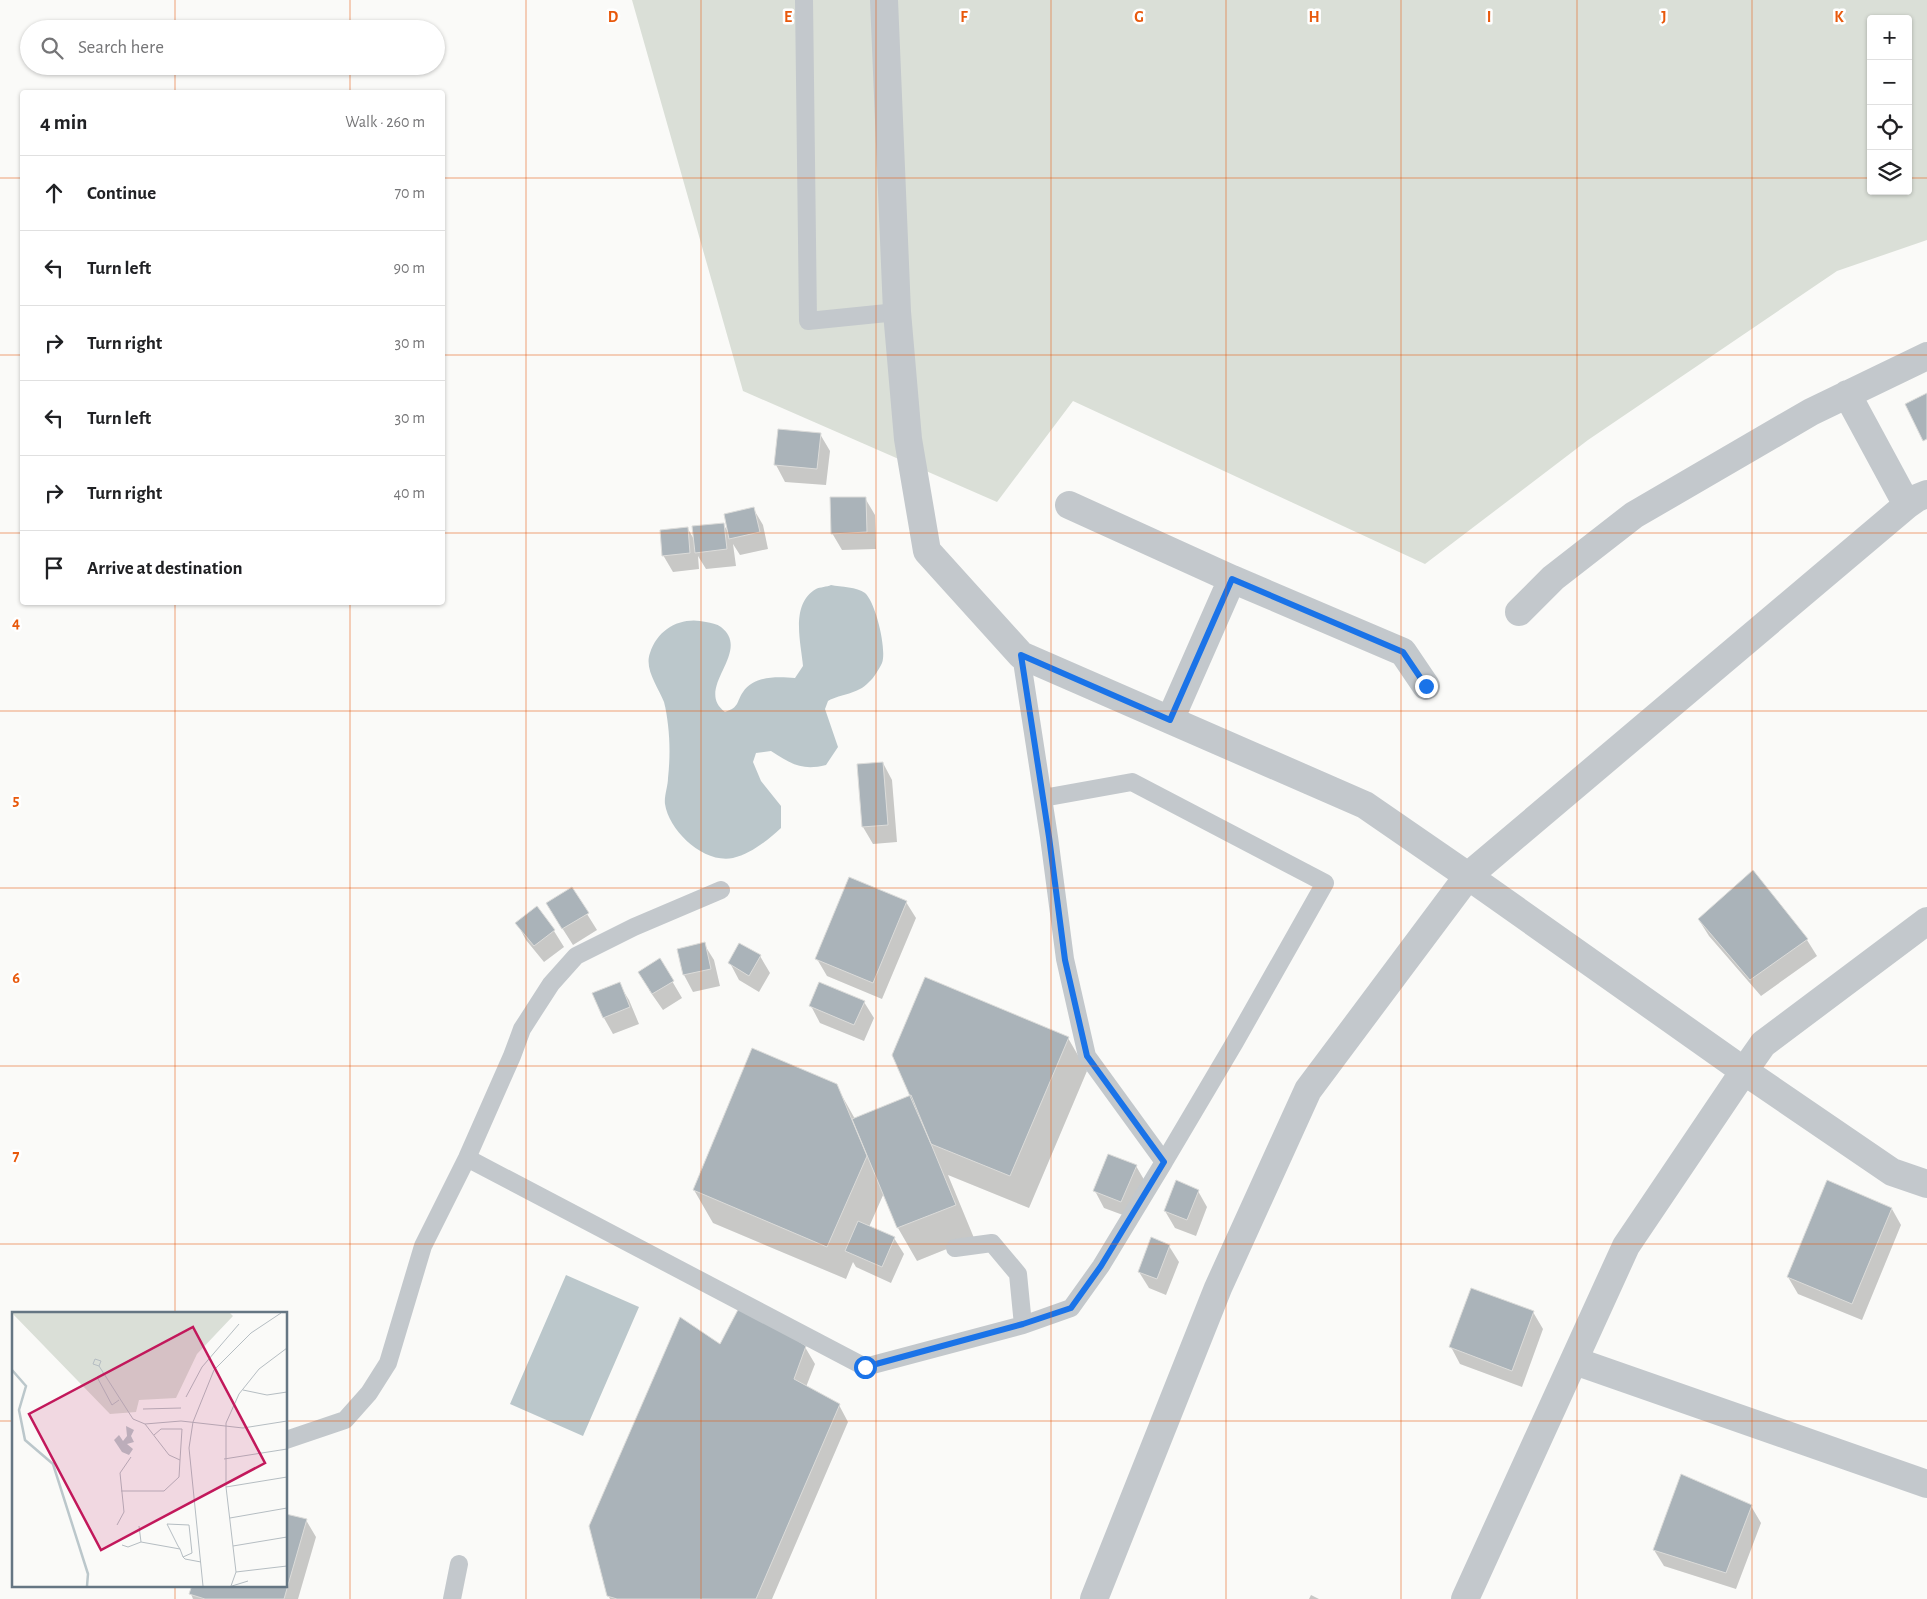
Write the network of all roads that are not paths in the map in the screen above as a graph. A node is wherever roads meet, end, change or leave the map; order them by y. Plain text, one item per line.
1 (804, 0) edge
2 (884, 0) edge
3 (896, 312) junction
4 (1927, 356) edge
5 (1847, 394) junction
6 (1917, 500) edge
7 (1069, 506) dead end
8 (1232, 579) junction
9 (1519, 612) dead end
10 (1021, 655) junction
11 (1426, 686) dead end
12 (1170, 720) junction
13 (1043, 798) junction
14 (1468, 876) junction
15 (721, 890) dead end
16 (1927, 921) edge
17 (1744, 1071) junction
18 (467, 1158) junction
19 (1164, 1162) junction
20 (1927, 1184) edge
21 (955, 1248) dead end
22 (1023, 1324) junction
23 (1575, 1361) junction
24 (288, 1439) edge
25 (1927, 1484) edge
26 (459, 1564) dead end
27 (452, 1599) edge
28 (1094, 1599) edge
29 (1465, 1599) edge

1 - 3 lane
2 - 3 street
3 - 10 street
4 - 5 street
5 - 6 street
5 - 9 street
6 - 14 street
7 - 8 street
8 - 11 street
8 - 12 street
10 - 12 street
10 - 13 lane
12 - 14 street
13 - 19 lane
13 - 19 lane
14 - 17 street
14 - 28 street
15 - 18 lane
16 - 17 street
17 - 20 street
17 - 23 street
18 - 22 lane
18 - 24 lane
19 - 22 lane
21 - 22 lane
23 - 25 street
23 - 29 street
26 - 27 lane

